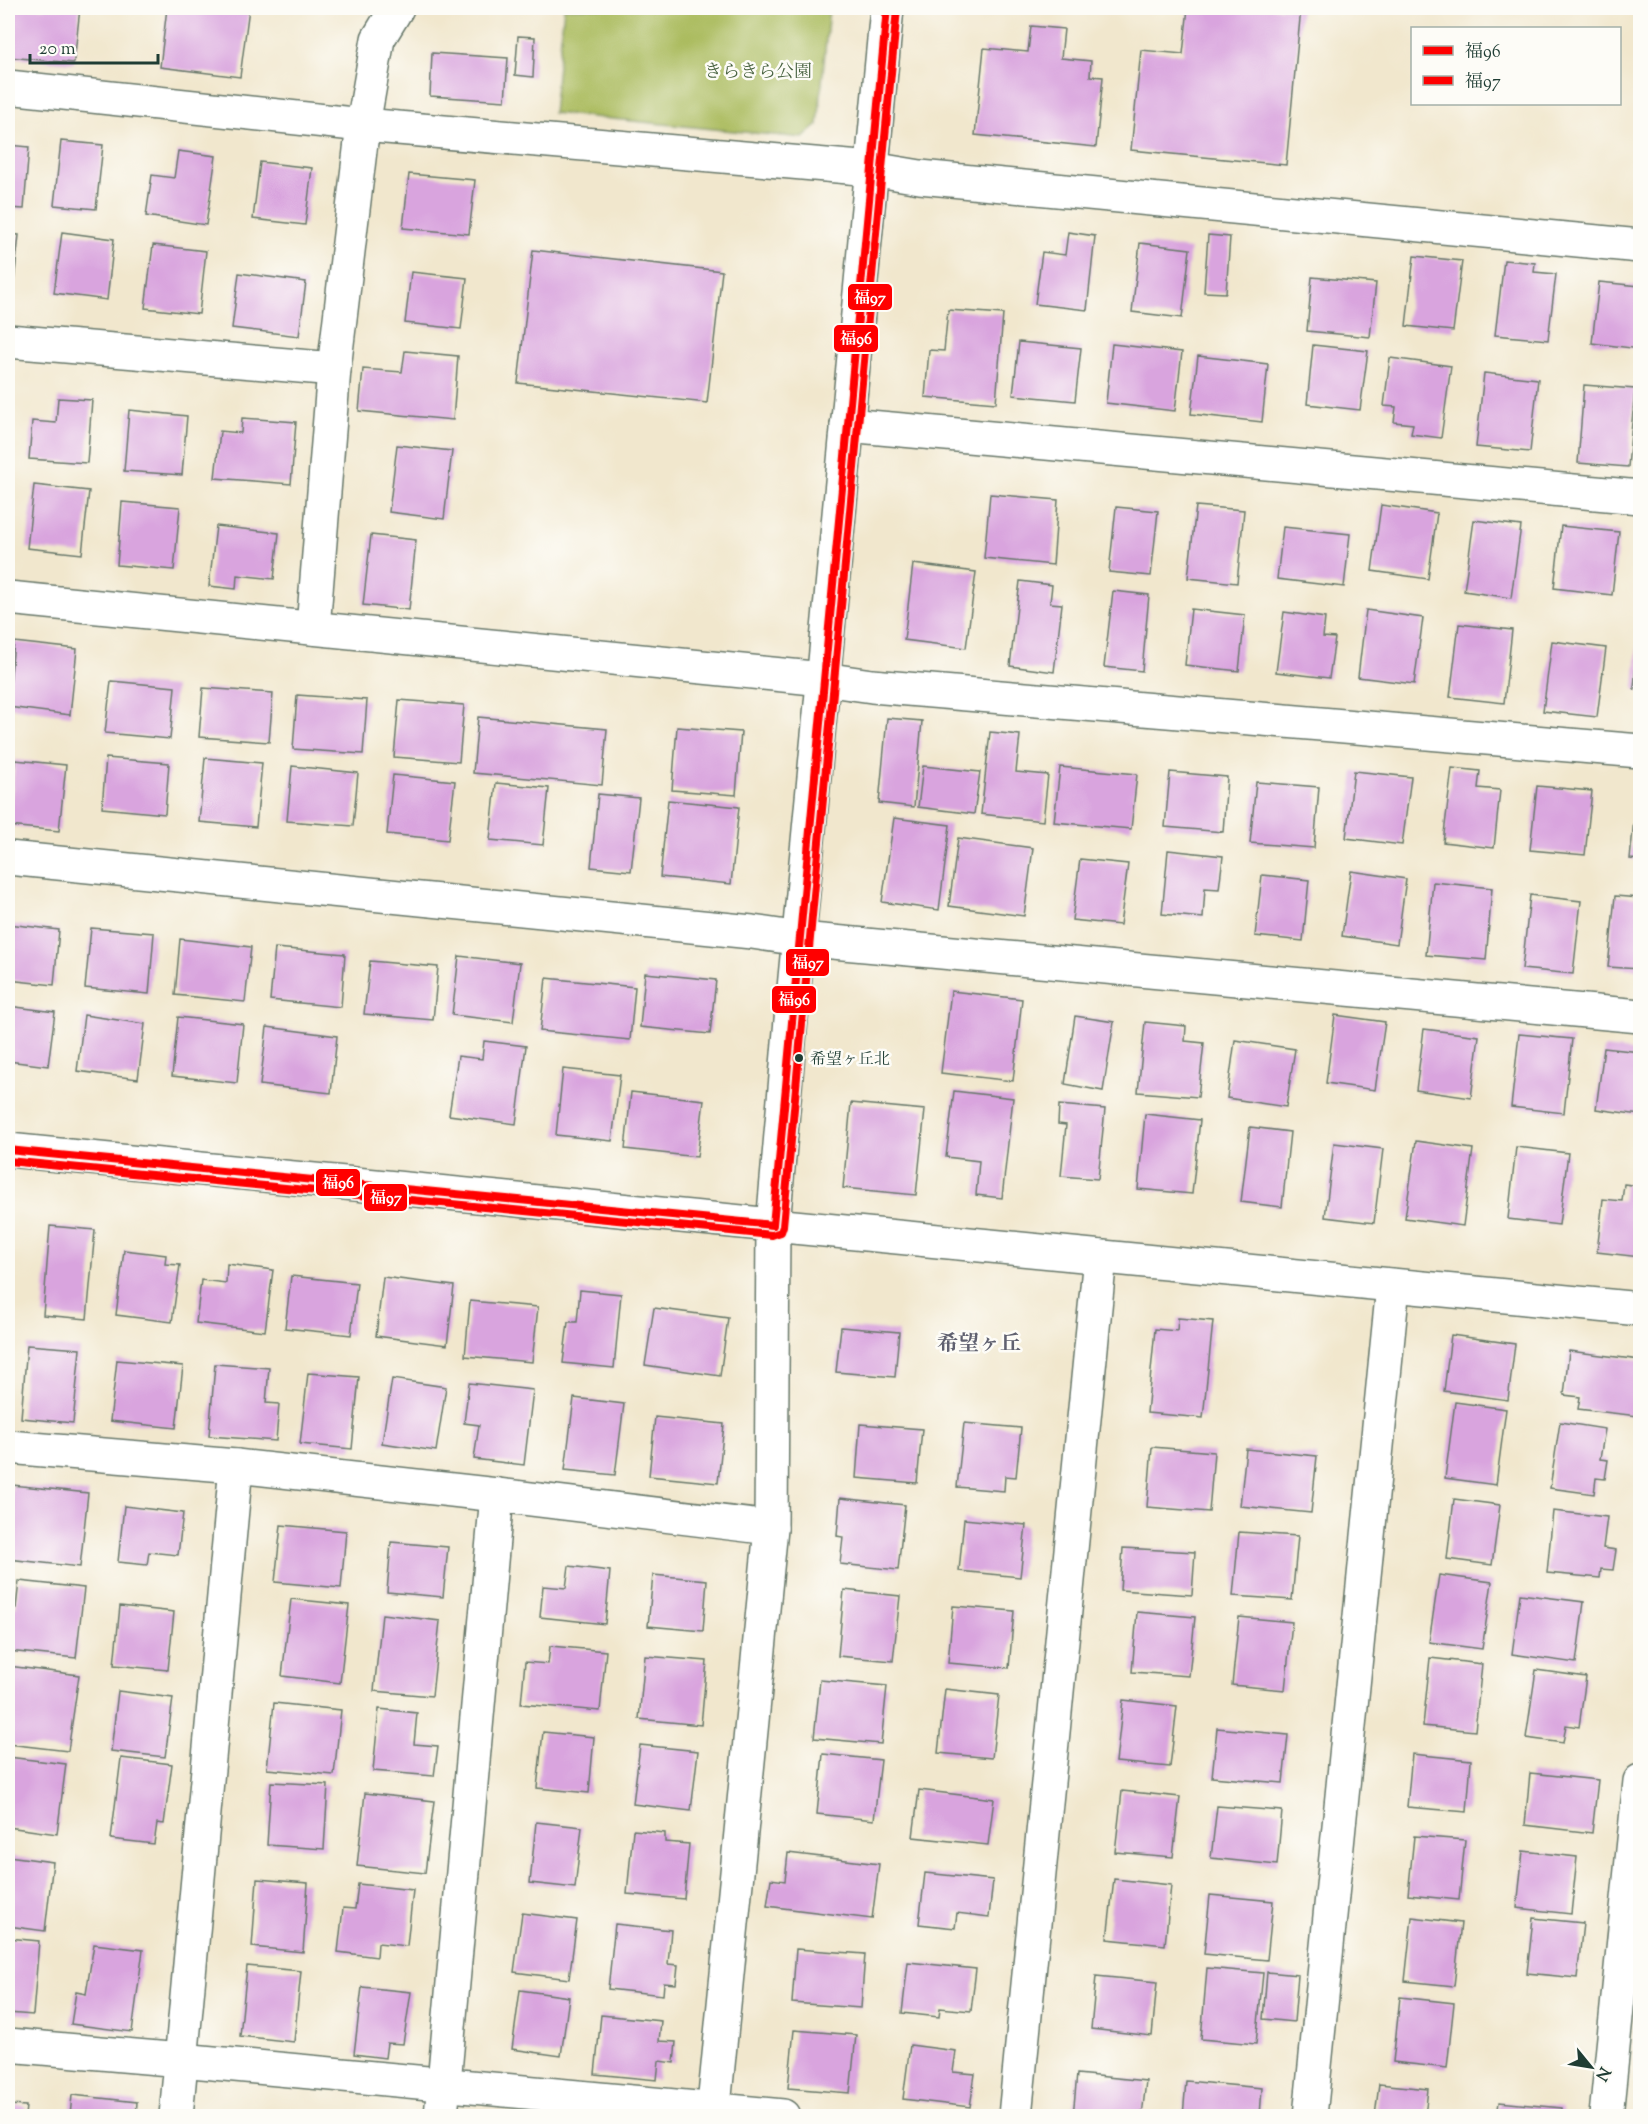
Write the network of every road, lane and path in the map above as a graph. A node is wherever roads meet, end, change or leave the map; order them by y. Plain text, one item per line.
1 (397, 8) edge
2 (887, 8) edge
3 (8, 87) edge
4 (363, 125) junction
5 (872, 169) junction
6 (1641, 246) edge
7 (8, 341) edge
8 (334, 369) junction
9 (847, 425) junction
10 (1641, 497) edge
11 (8, 598) edge
12 (313, 628) junction
13 (823, 679) junction
14 (1641, 751) edge
15 (8, 858) edge
16 (800, 939) junction
17 (1641, 1016) edge
18 (8, 1150) edge
19 (773, 1225) junction
20 (1100, 1257) junction
21 (1393, 1286) junction
22 (1641, 1309) edge
23 (8, 1447) edge
24 (236, 1466) junction
25 (497, 1495) junction
26 (771, 1528) junction
27 (1641, 1781) edge
28 (8, 2046) edge
29 (181, 2060) junction
30 (443, 2101) edge
31 (714, 2113) edge
32 (176, 2116) edge
33 (783, 2116) edge
34 (1015, 2116) edge
35 (1310, 2116) edge
36 (1606, 2116) edge

1 - 4 street
2 - 5 street
3 - 4 street
4 - 5 street
4 - 8 street
5 - 6 street
5 - 9 street
7 - 8 street
8 - 12 street
9 - 10 street
9 - 13 street
11 - 12 street
12 - 13 street
13 - 14 street
13 - 16 street
15 - 16 street
16 - 17 street
16 - 19 street
18 - 19 street
19 - 20 street
19 - 26 street
20 - 21 street
20 - 34 street
21 - 22 street
21 - 35 street
23 - 24 street
24 - 25 street
24 - 29 street
25 - 26 street
25 - 30 street
26 - 31 street
27 - 36 street
28 - 29 street
29 - 30 street
29 - 32 street
30 - 31 street
31 - 33 street

